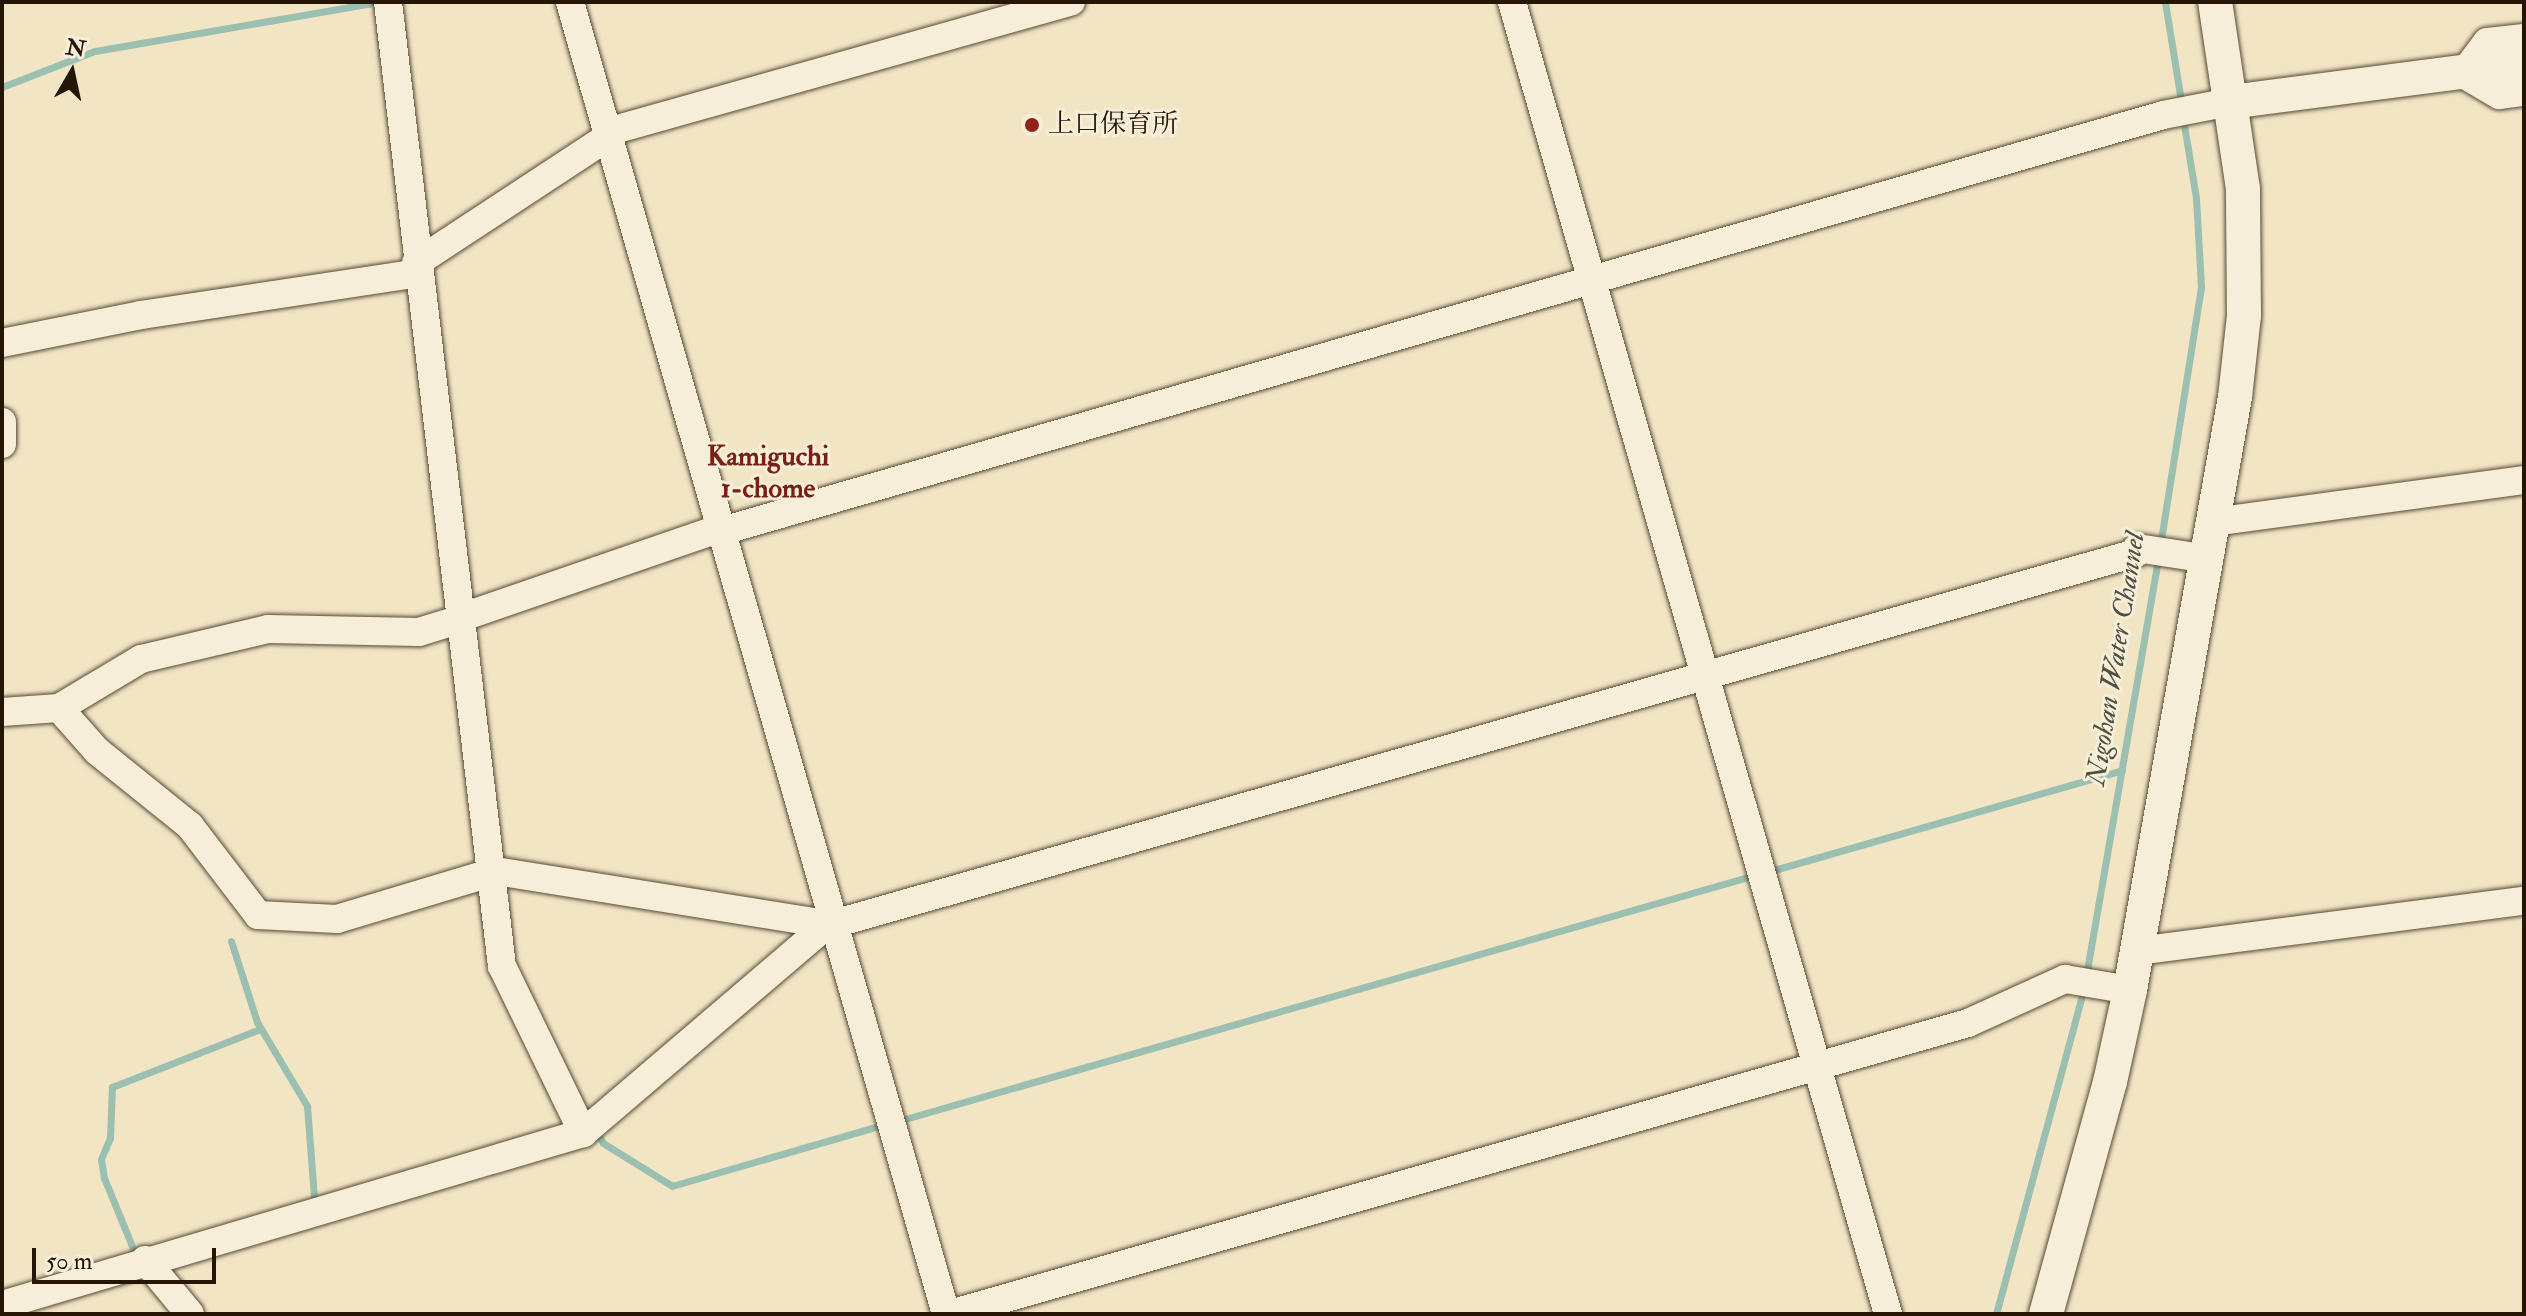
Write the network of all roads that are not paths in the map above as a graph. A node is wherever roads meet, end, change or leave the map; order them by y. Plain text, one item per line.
1 (388, 2) edge
2 (570, 2) edge
3 (1071, 2) edge
4 (1512, 2) edge
5 (2215, 2) edge
6 (2524, 38) edge
7 (2524, 64) edge
8 (2463, 74) junction
9 (2524, 92) edge
10 (2230, 102) junction
11 (608, 134) junction
12 (417, 268) junction
13 (1591, 281) junction
14 (2, 343) edge
15 (2, 422) edge
16 (2, 444) edge
17 (2524, 480) edge
18 (2213, 522) junction
19 (722, 530) junction
20 (2208, 559) junction
21 (458, 620) junction
22 (1705, 678) junction
23 (59, 708) junction
24 (2, 712) edge
25 (490, 871) junction
26 (2524, 901) edge
27 (834, 924) junction
28 (2137, 951) junction
29 (2130, 990) junction
30 (1817, 1066) junction
31 (583, 1133) junction
32 (145, 1260) junction
33 (2, 1305) edge
34 (190, 1314) edge
35 (948, 1314) edge
36 (1888, 1314) edge
37 (2046, 1314) edge

1 - 12 street
2 - 11 street
3 - 11 street
4 - 13 street
5 - 10 street
6 - 8 street
7 - 8 street
8 - 9 street
8 - 10 street
10 - 13 street
10 - 18 street
11 - 12 street
11 - 19 street
12 - 14 street
12 - 21 street
13 - 19 street
13 - 22 street
15 - 16 street
17 - 18 street
18 - 20 street
19 - 21 street
19 - 27 street
20 - 22 street
20 - 28 street
21 - 23 street
21 - 25 street
22 - 27 street
22 - 30 street
23 - 24 street
23 - 25 street
25 - 27 street
25 - 31 street
26 - 28 street
27 - 31 street
27 - 35 street
28 - 29 street
29 - 30 street
29 - 37 street
30 - 35 street
30 - 36 street
31 - 32 street
32 - 33 street
32 - 34 street

